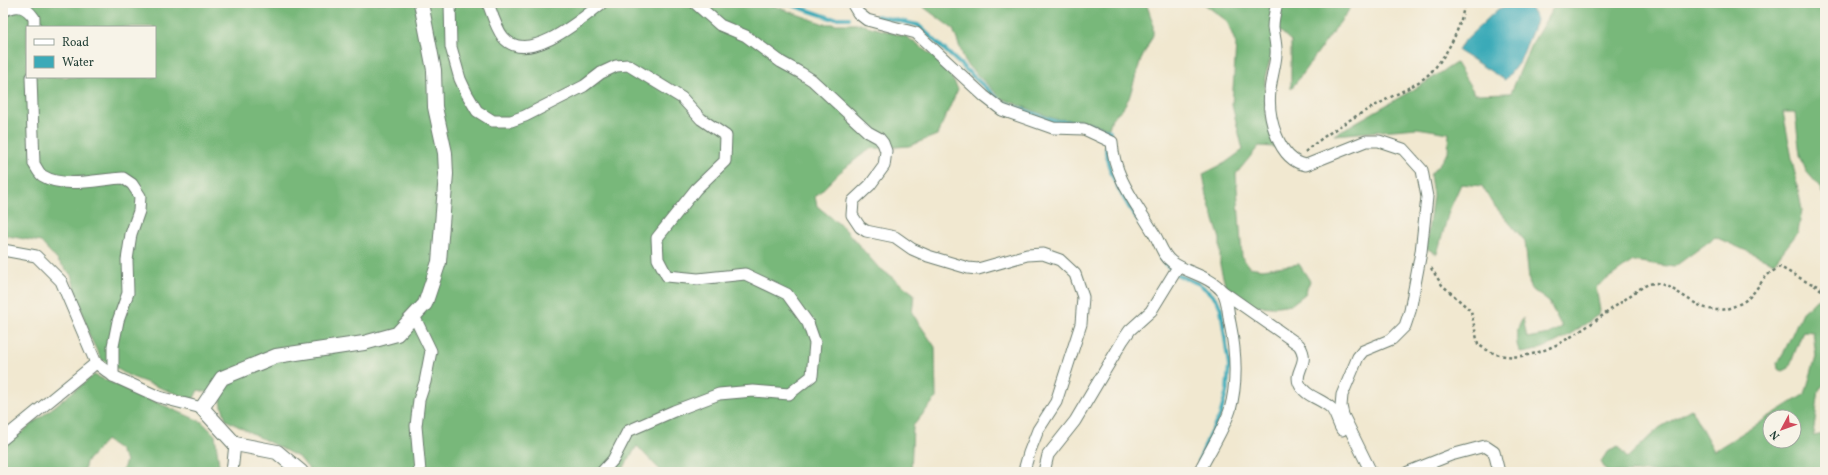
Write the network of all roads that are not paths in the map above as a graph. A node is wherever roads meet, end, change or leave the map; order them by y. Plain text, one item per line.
1 (421, 3) edge
2 (450, 3) edge
3 (488, 3) edge
4 (602, 3) edge
5 (695, 3) edge
6 (852, 3) edge
7 (1277, 3) edge
8 (3, 12) edge
9 (34, 26) edge
10 (31, 78) edge
11 (3, 250) edge
12 (1175, 270) junction
13 (1222, 291) junction
14 (414, 316) junction
15 (96, 363) junction
16 (113, 376) junction
17 (202, 408) junction
18 (3, 439) edge
19 (1356, 441) junction
20 (235, 444) junction
21 (232, 472) edge
22 (301, 472) edge
23 (420, 472) edge
24 (602, 472) edge
25 (1026, 472) edge
26 (1044, 472) edge
27 (1199, 472) edge
28 (1371, 472) edge
29 (1408, 472) edge
30 (1499, 472) edge

1 - 14 street
2 - 24 street
3 - 4 street
5 - 25 street
6 - 12 street
7 - 19 street
8 - 9 street
10 - 16 street
11 - 15 street
12 - 13 street
12 - 26 street
13 - 19 street
13 - 27 street
14 - 17 street
14 - 23 street
15 - 16 street
15 - 18 street
16 - 17 street
17 - 20 street
19 - 28 street
20 - 21 street
20 - 22 street
29 - 30 street

